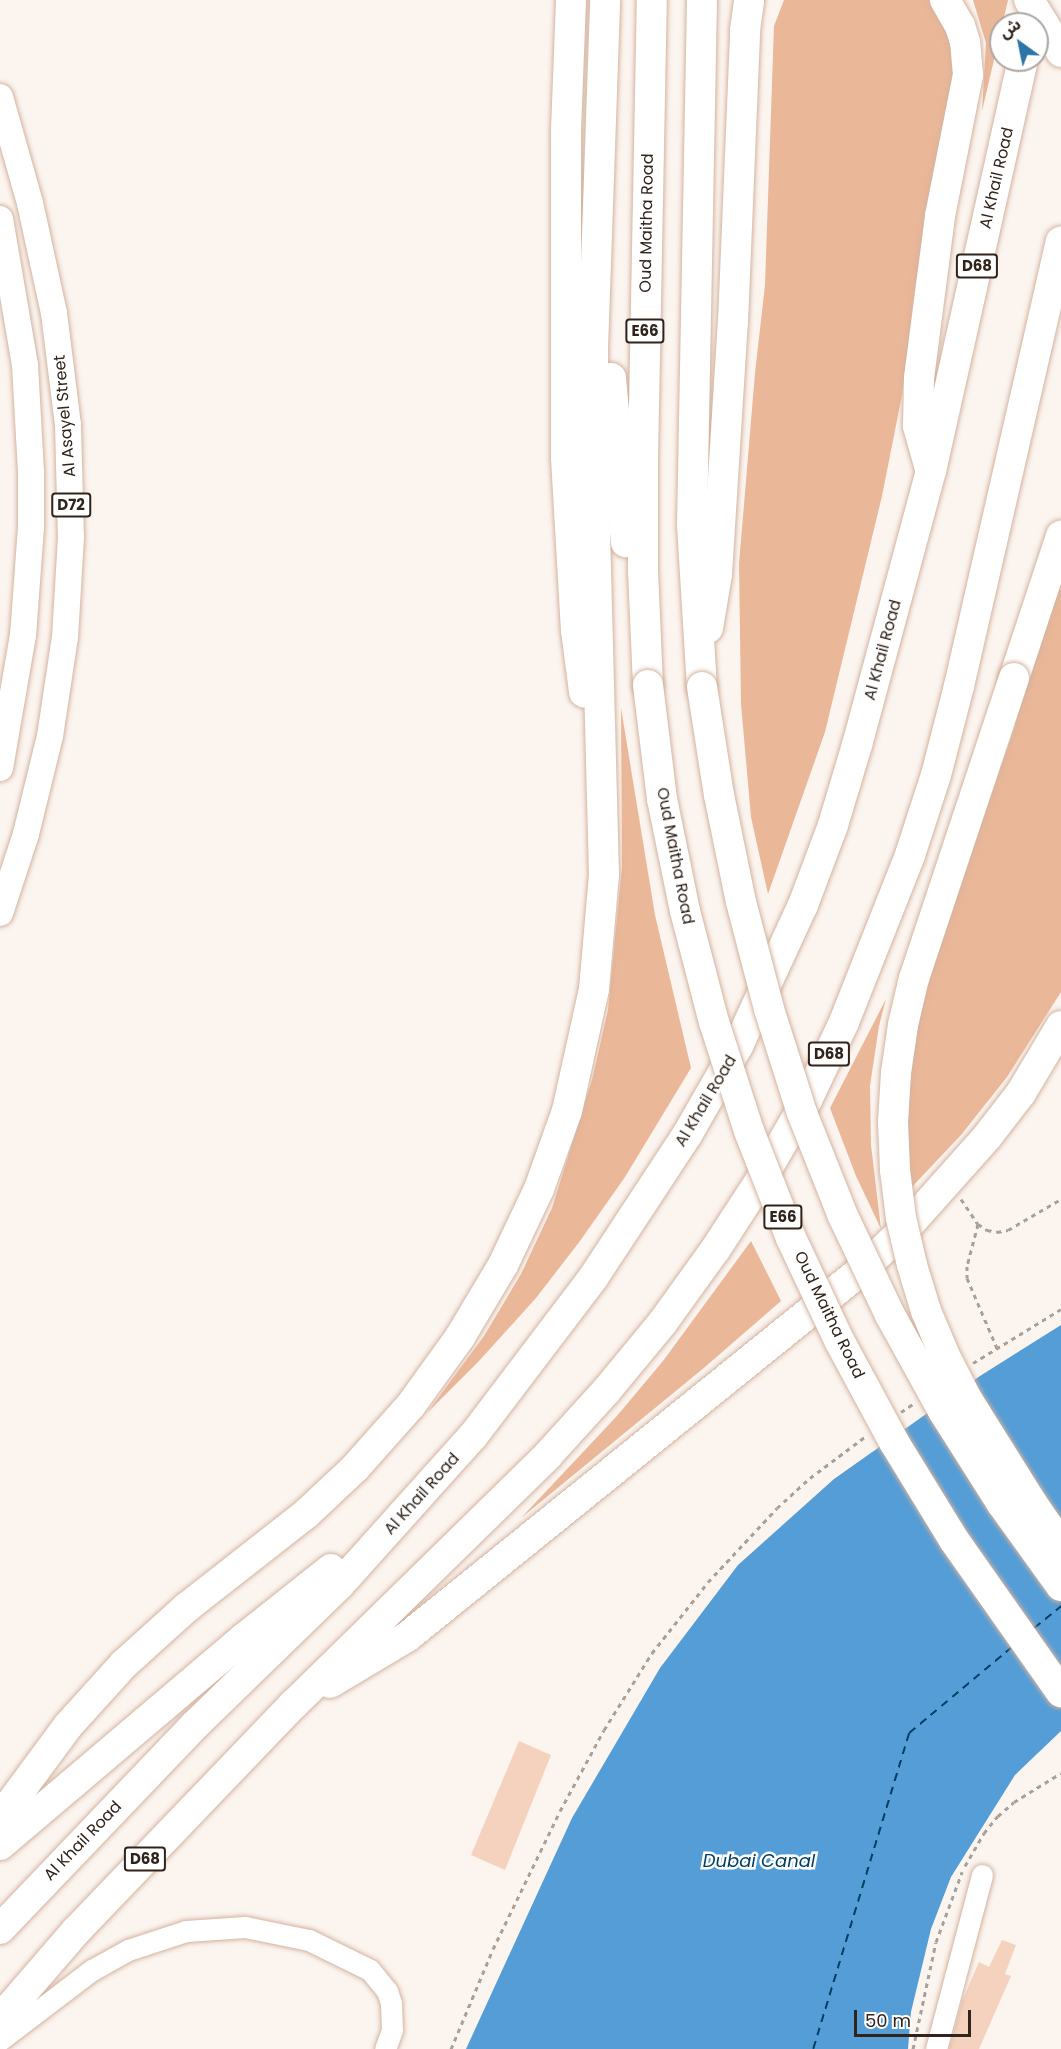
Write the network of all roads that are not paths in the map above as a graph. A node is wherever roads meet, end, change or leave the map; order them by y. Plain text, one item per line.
1 (571, 0) edge
2 (605, 0) edge
3 (652, 0) edge
4 (702, 0) edge
5 (749, 0) edge
6 (771, 0) edge
7 (945, 0) edge
8 (1029, 0) edge
9 (1061, 52) edge
10 (744, 64) junction
11 (1020, 72) edge
12 (0, 97) edge
13 (602, 124) junction
14 (0, 219) edge
15 (1061, 242) edge
16 (931, 471) junction
17 (1061, 536) edge
18 (699, 656) junction
19 (646, 674) junction
20 (0, 768) edge
21 (603, 796) junction
22 (0, 913) edge
23 (1061, 1026) edge
24 (1061, 1051) edge
25 (1021, 1093) junction
26 (396, 1525) junction
27 (1061, 1545) edge
28 (1061, 1586) edge
29 (1061, 1692) edge
30 (294, 1704) junction
31 (0, 1818) edge
32 (0, 1845) edge
33 (982, 1875) dead end
34 (0, 1929) edge
35 (0, 2019) edge
36 (0, 2040) edge
37 (385, 2049) edge
38 (936, 2049) edge

1 - 21 highway
2 - 13 highway
3 - 19 highway, Oud Maitha Road / E66
4 - 18 highway
5 - 10 highway
6 - 10 highway
7 - 16 highway
8 - 9 highway, bridge
10 - 18 highway
11 - 16 highway, Al Khail Road / D68
12 - 22 main road, Al Asayel Street / D72
13 - 19 highway
13 - 21 highway
14 - 20 main road, D72
15 - 30 highway, D68
16 - 26 highway, Al Khail Road / D68
17 - 27 highway, bridge
18 - 28 highway, bridge
19 - 29 highway, Oud Maitha Road / E66, bridge
21 - 31 highway
23 - 25 highway
24 - 25 highway
25 - 30 highway
26 - 32 highway
26 - 34 highway, Al Khail Road / D68
30 - 35 highway, D68
33 - 38 street
36 - 37 street

